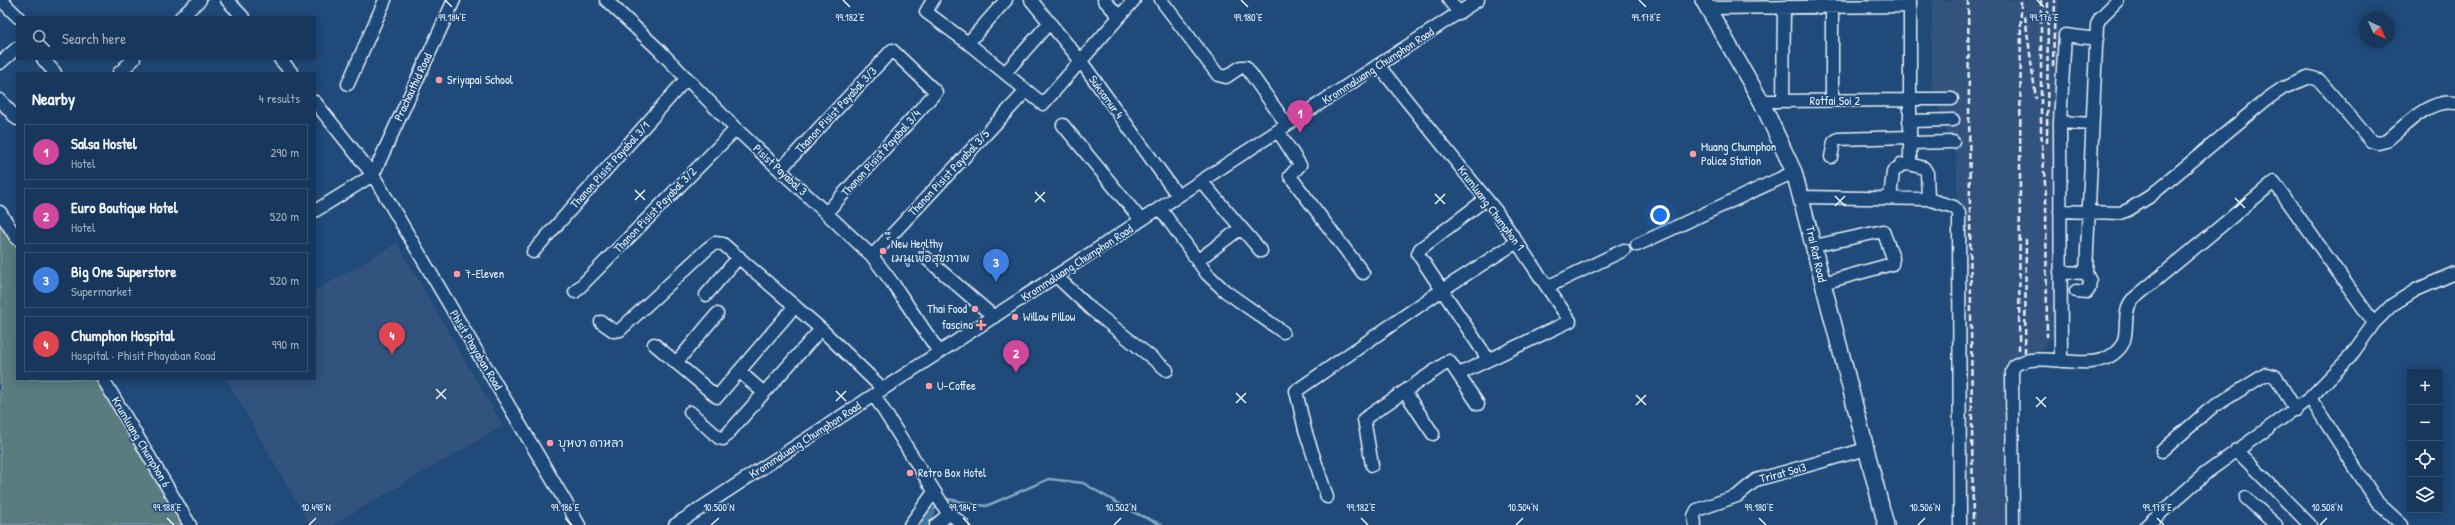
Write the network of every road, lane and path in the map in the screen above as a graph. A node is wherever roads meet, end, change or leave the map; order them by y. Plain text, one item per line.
1 (1, 0) edge
2 (200, 0) edge
3 (227, 0) edge
4 (385, 0) edge
5 (454, 0) edge
6 (606, 0) edge
7 (933, 0) edge
8 (1006, 0) edge
9 (1104, 0) edge
10 (1134, 0) edge
11 (1161, 0) edge
12 (1449, 0) edge
13 (1478, 0) edge
14 (2118, 0) edge
15 (1036, 2) edge
16 (1805, 3) edge
17 (1910, 3) edge
18 (1705, 4) edge
19 (1832, 6) junction
20 (1784, 7) junction
21 (1459, 13) junction
22 (17, 16) edge
23 (182, 16) edge
24 (242, 16) edge
25 (1119, 16) junction
26 (1050, 22) junction
27 (2096, 39) junction
28 (968, 43) junction
29 (16, 49) edge
30 (44, 60) edge
31 (133, 60) edge
32 (281, 60) edge
33 (1080, 60) junction
34 (0, 63) edge
35 (1378, 65) junction
36 (54, 72) edge
37 (120, 72) edge
38 (287, 72) edge
39 (1006, 73) junction
40 (687, 78) junction
41 (348, 84) dead end
42 (1026, 90) junction
43 (936, 92) joint
44 (1952, 98) dead end
45 (0, 100) edge
46 (1832, 100) junction
47 (1909, 100) junction
48 (1761, 101) junction
49 (1783, 101) junction
50 (316, 103) edge
51 (2455, 103) edge
52 (16, 118) edge
53 (1953, 120) dead end
54 (1909, 121) junction
55 (2060, 122) junction
56 (2092, 124) junction
57 (1063, 125) dead end
58 (736, 128) junction
59 (1282, 128) junction
60 (1910, 140) junction
61 (1953, 142) dead end
62 (1831, 157) dead end
63 (1910, 164) junction
64 (780, 170) junction
65 (1794, 172) junction
66 (373, 175) junction
67 (1201, 181) junction
68 (1178, 196) junction
69 (1802, 197) junction
70 (1890, 198) junction
71 (1486, 199) junction
72 (1928, 199) junction
73 (1160, 208) junction
74 (316, 210) edge
75 (2060, 210) junction
76 (2088, 210) junction
77 (0, 212) edge
78 (826, 214) junction
79 (1141, 220) junction
80 (1241, 228) junction
81 (16, 237) edge
82 (1518, 242) junction
83 (1637, 245) dead end
84 (1814, 246) junction
85 (1624, 250) dead end
86 (1261, 251) dead end
87 (533, 252) dead end
88 (872, 256) junction
89 (739, 257) junction
90 (926, 258) dead end
91 (1197, 261) junction
92 (2060, 272) junction
93 (1363, 273) dead end
94 (2086, 273) junction
95 (2455, 273) edge
96 (1056, 276) junction
97 (1823, 283) junction
98 (1547, 286) junction
99 (1442, 290) junction
100 (2076, 291) dead end
101 (575, 292) dead end
102 (706, 295) dead end
103 (796, 306) junction
104 (717, 314) dead end
105 (994, 317) junction
106 (601, 322) dead end
107 (2374, 323) junction
108 (821, 329) junction
109 (1283, 332) dead end
110 (654, 344) dead end
111 (939, 352) junction
112 (1488, 358) junction
113 (2060, 361) junction
114 (676, 362) junction
115 (1167, 370) dead end
116 (740, 372) junction
117 (1459, 374) junction
118 (104, 380) edge
119 (879, 392) junction
120 (1405, 392) junction
121 (764, 393) junction
122 (2310, 398) junction
123 (1478, 404) dead end
124 (2296, 410) junction
125 (690, 412) dead end
126 (1433, 434) dead end
127 (1866, 449) junction
128 (2236, 450) junction
129 (2162, 451) dead end
130 (1372, 464) dead end
131 (935, 494) junction
132 (1327, 497) dead end
133 (2246, 498) dead end
134 (948, 512) junction
135 (190, 525) edge
136 (579, 525) edge
137 (675, 525) edge
138 (910, 525) edge
139 (936, 525) edge
140 (963, 525) edge
141 (1695, 525) edge
142 (1886, 525) edge
143 (1960, 525) edge
144 (2013, 525) edge
145 (2147, 525) edge
146 (2276, 525) edge
147 (2310, 525) edge
148 (2402, 525) edge

1 - 22 street
2 - 23 street
3 - 24 street
4 - 41 street
5 - 66 street, Prachauthid Road
6 - 40 street, Pisist Payabal 3
7 - 28 street
8 - 28 street
9 - 25 street
10 - 25 street
11 - 59 street
12 - 21 street
13 - 21 street, Krommaluang Chumphon Road
14 - 27 street
15 - 26 street, Suksamur 4
16 - 19 street
16 - 20 street
17 - 19 street
17 - 47 street
18 - 20 street
18 - 48 main road, Trai Rat Road
19 - 46 street
20 - 49 street
21 - 35 street, Krommaluang Chumphon Road
25 - 33 street
26 - 33 street, Suksamur 4
26 - 39 street
27 - 55 street
27 - 56 street
28 - 39 street
29 - 34 street
30 - 36 street
31 - 37 street
32 - 38 street
33 - 42 street
33 - 68 street, Suksamur 4
35 - 59 street, Krommaluang Chumphon Road
35 - 71 street, Krumluang Chumphon 1
39 - 42 street
40 - 58 street, Pisist Payabal 3
40 - 87 street, Thanon Pisist Payabal 3/1
42 - 88 street, Thanon Pisist Payabal 3/5
43 - 64 street, Thanon Pisist Payabal 3/3
43 - 78 street, Thanon Pisist Payabal 3/4
44 - 47 street, Rotfai Soi 2
45 - 52 street
46 - 47 street, Rotfai Soi 2
46 - 49 street, Rotfai Soi 2
47 - 54 street
48 - 49 street, Rotfai Soi 2
48 - 65 main road, Trai Rat Road
50 - 66 street, Phisit Phayaban Road
51 - 76 street
53 - 54 street
54 - 60 street
55 - 56 street
55 - 75 street
56 - 76 street
57 - 79 street
58 - 64 street, Pisist Payabal 3
58 - 101 street, Thanon Pisist Payabal 3/2
59 - 67 street, Krommaluang Chumphon Road
59 - 93 street
60 - 61 street
60 - 62 street
60 - 63 street
63 - 70 street
63 - 72 street
64 - 78 street, Pisist Payabal 3
65 - 69 main road, Trai Rat Road
65 - 83 street
66 - 74 street
66 - 136 street, Phisit Phayaban Road
67 - 68 street, Krommaluang Chumphon Road
67 - 80 street
68 - 73 street, Krommaluang Chumphon Road
69 - 70 street
69 - 84 main road, Trai Rat Road
70 - 72 street
71 - 82 street, Krumluang Chumphon 1
71 - 99 street
72 - 143 street
73 - 79 street, Krommaluang Chumphon Road
73 - 91 street
75 - 76 street
75 - 92 street
76 - 94 street
77 - 81 street
78 - 88 street, Pisist Payabal 3
79 - 96 street, Krommaluang Chumphon Road
80 - 86 street
80 - 91 street
82 - 98 street, Krumluang Chumphon 1
82 - 99 street
84 - 97 main road, Trai Rat Road
84 - 97 street
85 - 98 street
88 - 111 street, Pisist Payabal 3
89 - 102 street
89 - 103 street
89 - 106 street
90 - 105 street
91 - 109 street
92 - 94 street
92 - 113 street
94 - 100 street
95 - 107 street
96 - 105 street, Krommaluang Chumphon Road
96 - 115 street
97 - 127 main road, Trai Rat Road
98 - 112 street, Krumluang Chumphon 1
99 - 112 street
99 - 132 street
103 - 108 street
103 - 116 street
104 - 114 street
105 - 111 street, Krommaluang Chumphon Road
107 - 113 street
107 - 122 street
108 - 119 street
108 - 121 street
110 - 114 street
111 - 119 street, Krommaluang Chumphon Road
112 - 117 street
113 - 144 street
114 - 116 street
116 - 121 street
117 - 120 street
117 - 123 street
118 - 135 street, Krumluang Chumphon 6
119 - 131 street
119 - 137 street, Krommaluang Chumphon Road
120 - 126 street
120 - 130 street
121 - 125 street
122 - 124 street
122 - 148 street
124 - 128 street
124 - 129 street
127 - 141 street, Trirat Soi3
127 - 142 main road, Trai Rat Road
128 - 145 street
128 - 147 street
131 - 134 street
131 - 138 street
133 - 146 street
134 - 139 street
134 - 140 street

